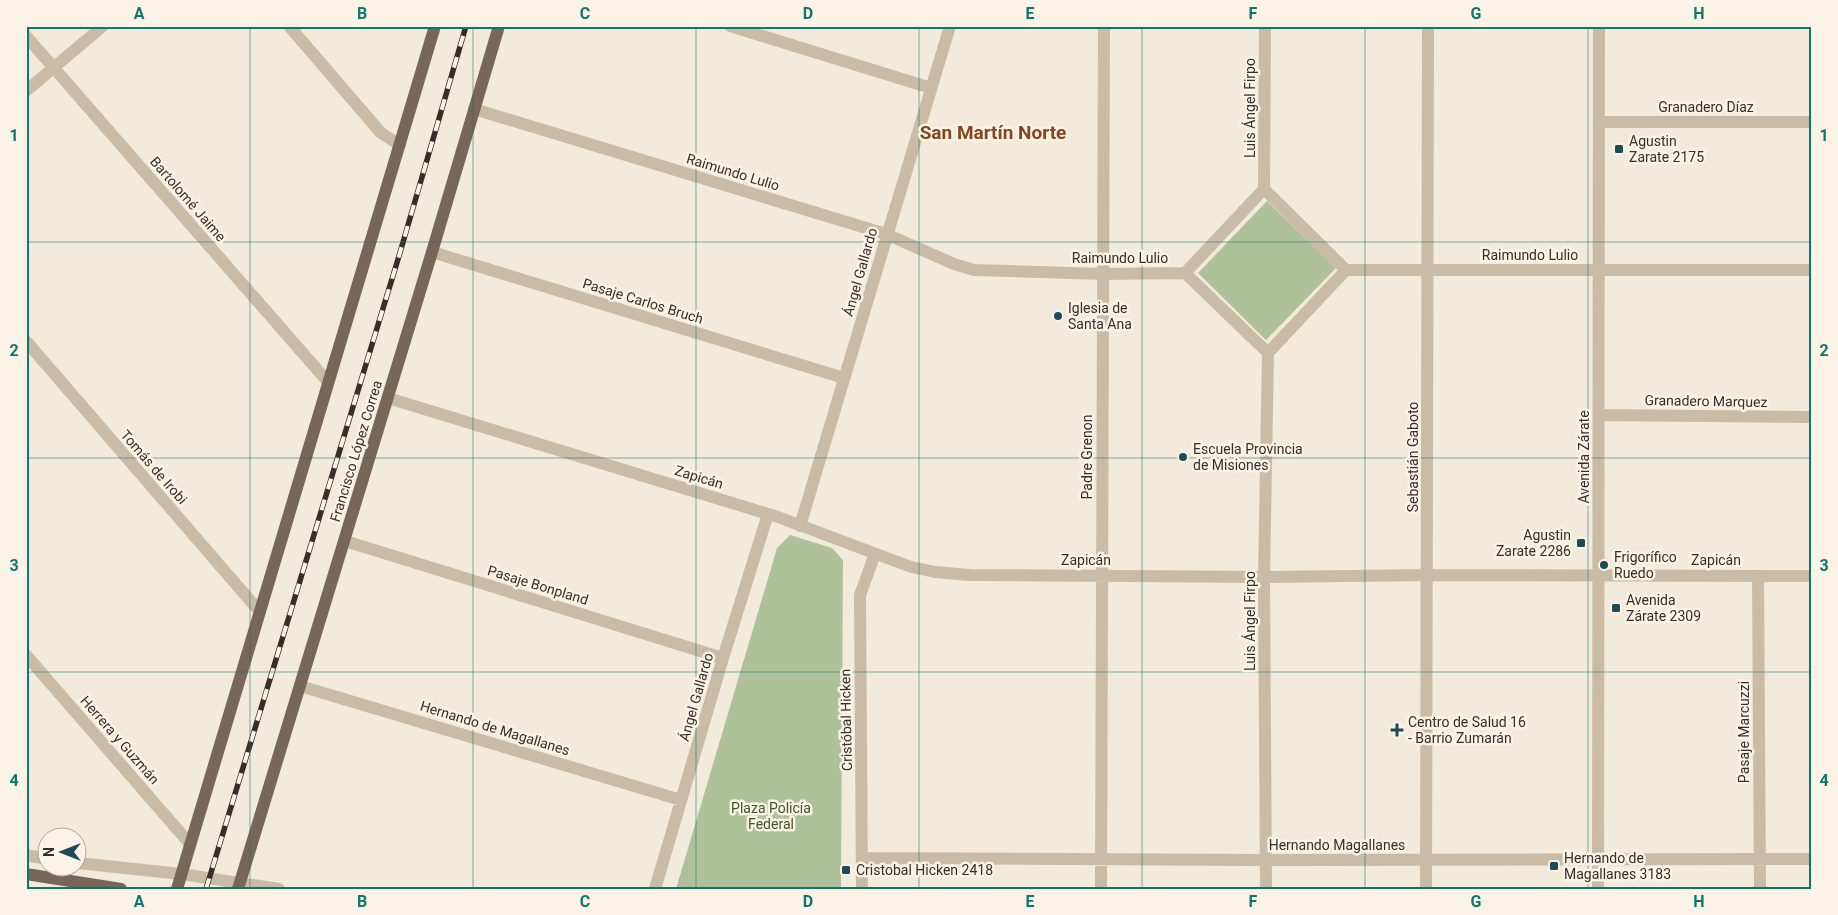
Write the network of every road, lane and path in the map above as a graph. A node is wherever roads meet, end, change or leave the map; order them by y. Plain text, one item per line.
1 (103, 26) edge
2 (290, 26) edge
3 (435, 26) edge
4 (499, 26) edge
5 (730, 26) edge
6 (950, 26) edge
7 (1104, 26) edge
8 (1265, 26) edge
9 (1428, 26) edge
10 (1599, 26) edge
11 (26, 36) edge
12 (54, 67) junction
13 (931, 88) junction
14 (26, 91) edge
15 (474, 108) junction
16 (1599, 122) junction
17 (1812, 122) edge
18 (400, 145) junction
19 (1264, 189) junction
20 (886, 234) junction
21 (432, 252) junction
22 (1346, 270) junction
23 (1429, 270) junction
24 (1599, 270) junction
25 (1812, 270) edge
26 (1185, 273) junction
27 (1103, 274) junction
28 (26, 341) edge
29 (1268, 353) junction
30 (844, 378) junction
31 (328, 382) junction
32 (388, 398) junction
33 (1599, 415) junction
34 (1812, 417) edge
35 (768, 514) junction
36 (800, 526) junction
37 (345, 541) junction
38 (875, 554) junction
39 (1102, 575) junction
40 (1427, 575) junction
41 (1599, 575) junction
42 (1758, 576) junction
43 (1812, 576) edge
44 (1264, 577) junction
45 (260, 612) junction
46 (26, 655) edge
47 (723, 658) junction
48 (300, 686) junction
49 (681, 800) junction
50 (190, 844) junction
51 (862, 858) junction
52 (1598, 859) junction
53 (1760, 859) junction
54 (1812, 859) edge
55 (1102, 860) junction
56 (1266, 860) junction
57 (1426, 860) junction
58 (88, 864) edge
59 (26, 874) edge
60 (181, 874) junction
61 (239, 886) edge
62 (121, 889) edge
63 (177, 889) edge
64 (279, 889) edge
65 (655, 889) edge
66 (862, 889) edge
67 (1101, 889) edge
68 (1266, 889) edge
69 (1426, 889) edge
70 (1598, 889) edge
71 (1760, 889) edge

1 - 12 street
2 - 18 street
3 - 18 main road
4 - 15 main road, Francisco López Correa
5 - 13 street
6 - 13 street, Ángel Gallardo
7 - 27 street, Padre Grenon
8 - 19 street, Luis Ángel Firpo
9 - 23 street, Sebastián Gaboto
10 - 16 street, Avenida Zárate
11 - 12 street, Bartolomé Jaime
12 - 14 street
12 - 31 street, Bartolomé Jaime
13 - 20 street, Ángel Gallardo
15 - 20 street, Raimundo Lulio
15 - 21 main road, Francisco López Correa
16 - 17 street, Granadero Díaz
16 - 24 street, Avenida Zárate
18 - 31 main road
19 - 22 street
19 - 26 street, Raimundo Lulio
20 - 27 street, Raimundo Lulio
20 - 30 street, Ángel Gallardo
21 - 30 street, Pasaje Carlos Bruch
21 - 32 main road, Francisco López Correa
22 - 23 street, Raimundo Lulio
22 - 29 street
23 - 24 street, Raimundo Lulio
23 - 40 street, Sebastián Gaboto
24 - 25 street, Raimundo Lulio
24 - 33 street, Avenida Zárate
26 - 27 street, Raimundo Lulio
26 - 29 street
27 - 39 street, Padre Grenon
28 - 45 street, Tomás de Irobi
29 - 44 street, Luis Ángel Firpo
30 - 36 street, Ángel Gallardo
31 - 45 main road
32 - 35 street, Zapicán
32 - 37 main road, Francisco López Correa
33 - 34 street, Granadero Marquez
33 - 41 street, Avenida Zárate
35 - 36 street, Zapicán
35 - 47 street, Ángel Gallardo
36 - 38 street, Zapicán
37 - 47 street, Pasaje Bonpland
37 - 48 main road, Francisco López Correa
38 - 39 street, Zapicán
38 - 51 street, Cristóbal Hicken
39 - 44 street, Zapicán
39 - 55 street, Padre Grenon
40 - 41 street, Zapicán
40 - 44 street, Zapicán
40 - 57 street, Sebastián Gaboto
41 - 42 street, Zapicán
41 - 52 street, Avenida Zárate
42 - 43 street, Zapicán
42 - 53 street, Pasaje Marcuzzi
44 - 56 street, Luis Ángel Firpo
45 - 50 main road
46 - 50 street, Herrera y Guzmán
47 - 49 street, Ángel Gallardo
48 - 49 street, Hernando de Magallanes
48 - 61 main road, Francisco López Correa
49 - 65 street, Ángel Gallardo
50 - 60 main road
51 - 55 street, Hernando Magallanes
51 - 66 street, Cristóbal Hicken
52 - 53 street, Hernando Magallanes
52 - 57 street, Hernando Magallanes
52 - 70 street, Avenida Zárate
53 - 54 street, Hernando Magallanes
53 - 71 street, Pasaje Marcuzzi
55 - 56 street, Hernando Magallanes
55 - 67 street, Padre Grenon
56 - 57 street, Hernando Magallanes
56 - 68 street, Luis Ángel Firpo
57 - 69 street, Sebastián Gaboto
58 - 60 street
59 - 62 main road
60 - 61 street
60 - 63 main road
61 - 64 street

